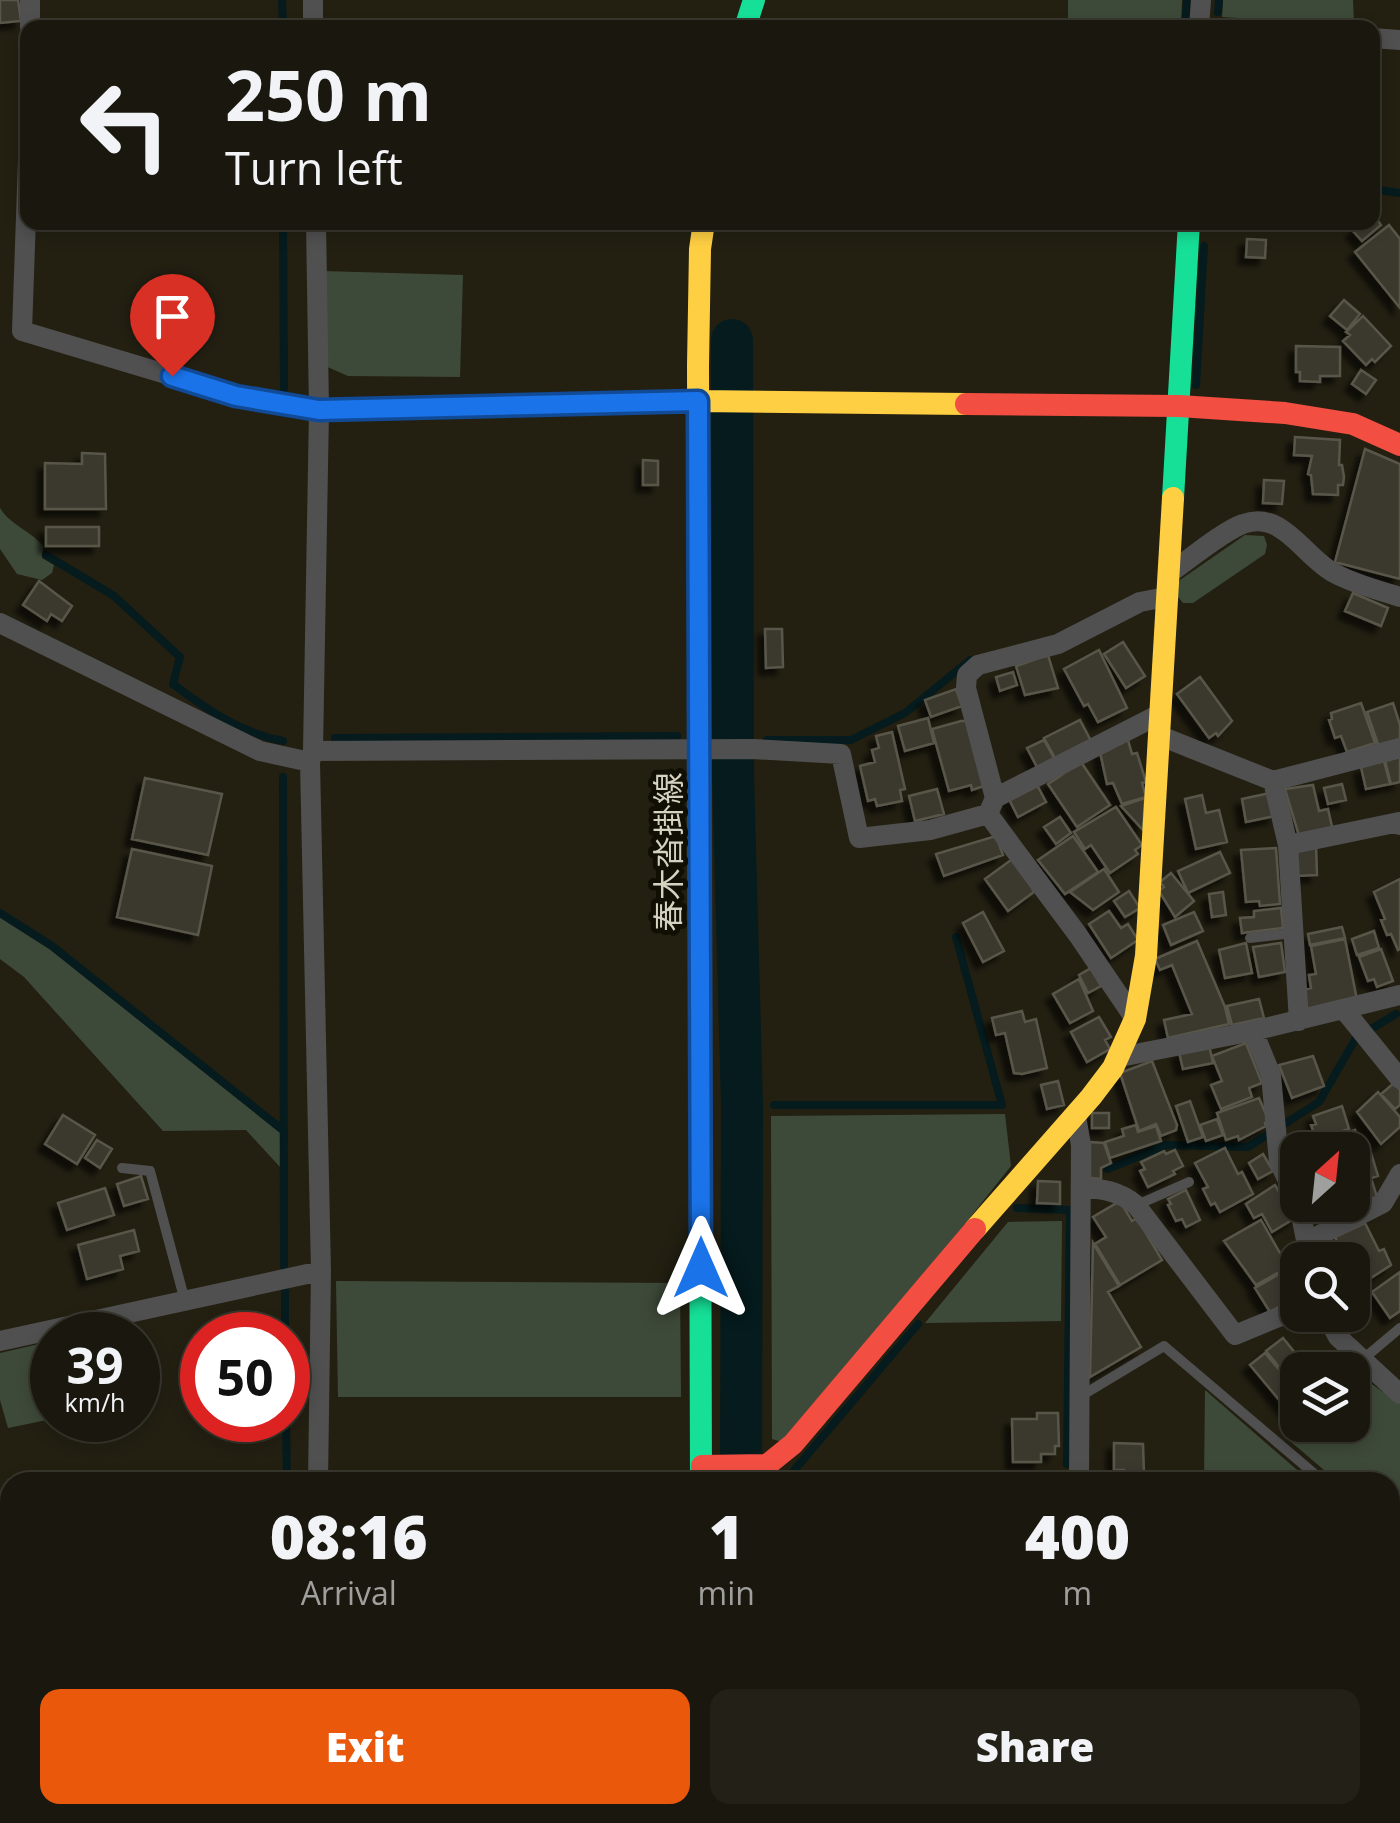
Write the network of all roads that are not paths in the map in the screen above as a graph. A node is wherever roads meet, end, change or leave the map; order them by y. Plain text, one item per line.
1 (26, 230) edge
2 (316, 230) edge
3 (703, 230) edge
4 (1189, 230) edge
5 (698, 401) junction
6 (1179, 406) junction
7 (319, 410) junction
8 (1400, 446) edge
9 (1171, 572) junction
10 (1166, 596) junction
11 (1400, 598) edge
12 (0, 624) edge
13 (1159, 724) junction
14 (1400, 748) edge
15 (700, 749) junction
16 (312, 756) junction
17 (1273, 782) junction
18 (992, 806) junction
19 (1400, 825) edge
20 (1288, 846) junction
21 (1292, 933) junction
22 (1250, 938) dead end
23 (1400, 995) edge
24 (1345, 1010) junction
25 (1135, 1019) junction
26 (1299, 1021) junction
27 (1253, 1031) junction
28 (1120, 1057) junction
29 (1400, 1079) edge
30 (1076, 1116) junction
31 (1280, 1164) edge
32 (122, 1168) dead end
33 (1400, 1174) edge
34 (1189, 1182) dead end
35 (1081, 1187) junction
36 (1136, 1205) junction
37 (1322, 1242) edge
38 (321, 1271) junction
39 (186, 1301) junction
40 (1280, 1316) edge
41 (1400, 1328) edge
42 (1335, 1332) edge
43 (0, 1341) edge
44 (1352, 1352) edge
45 (1370, 1353) edge
46 (1370, 1369) edge
47 (1400, 1394) edge
48 (1080, 1396) junction
49 (318, 1472) edge
50 (701, 1472) edge
51 (770, 1472) edge
52 (1079, 1472) edge
53 (1312, 1472) edge

1 - 7 street
2 - 7 street
3 - 5 street, 春木沓掛線
4 - 6 street
5 - 6 street
5 - 7 street
5 - 15 street, 春木沓掛線
6 - 8 street
6 - 9 street
7 - 16 street
9 - 10 street
9 - 11 street
10 - 13 street
10 - 18 street
12 - 16 street
13 - 17 street
13 - 18 street
13 - 25 street
14 - 17 street
15 - 16 street
15 - 18 street
15 - 50 street, 春木沓掛線
16 - 38 street
17 - 20 street
18 - 25 street
19 - 20 street
20 - 21 street
21 - 22 lane
21 - 26 street
23 - 24 street
24 - 26 street
24 - 29 street
25 - 28 street
26 - 27 street
27 - 28 street
27 - 31 street
28 - 30 street
30 - 35 street
30 - 51 street
32 - 39 lane
33 - 37 street
34 - 36 lane
35 - 36 street
35 - 48 street
36 - 40 street
38 - 39 street
38 - 49 street
39 - 43 street
41 - 45 lane
42 - 44 street
46 - 47 street
48 - 52 street
48 - 53 lane

